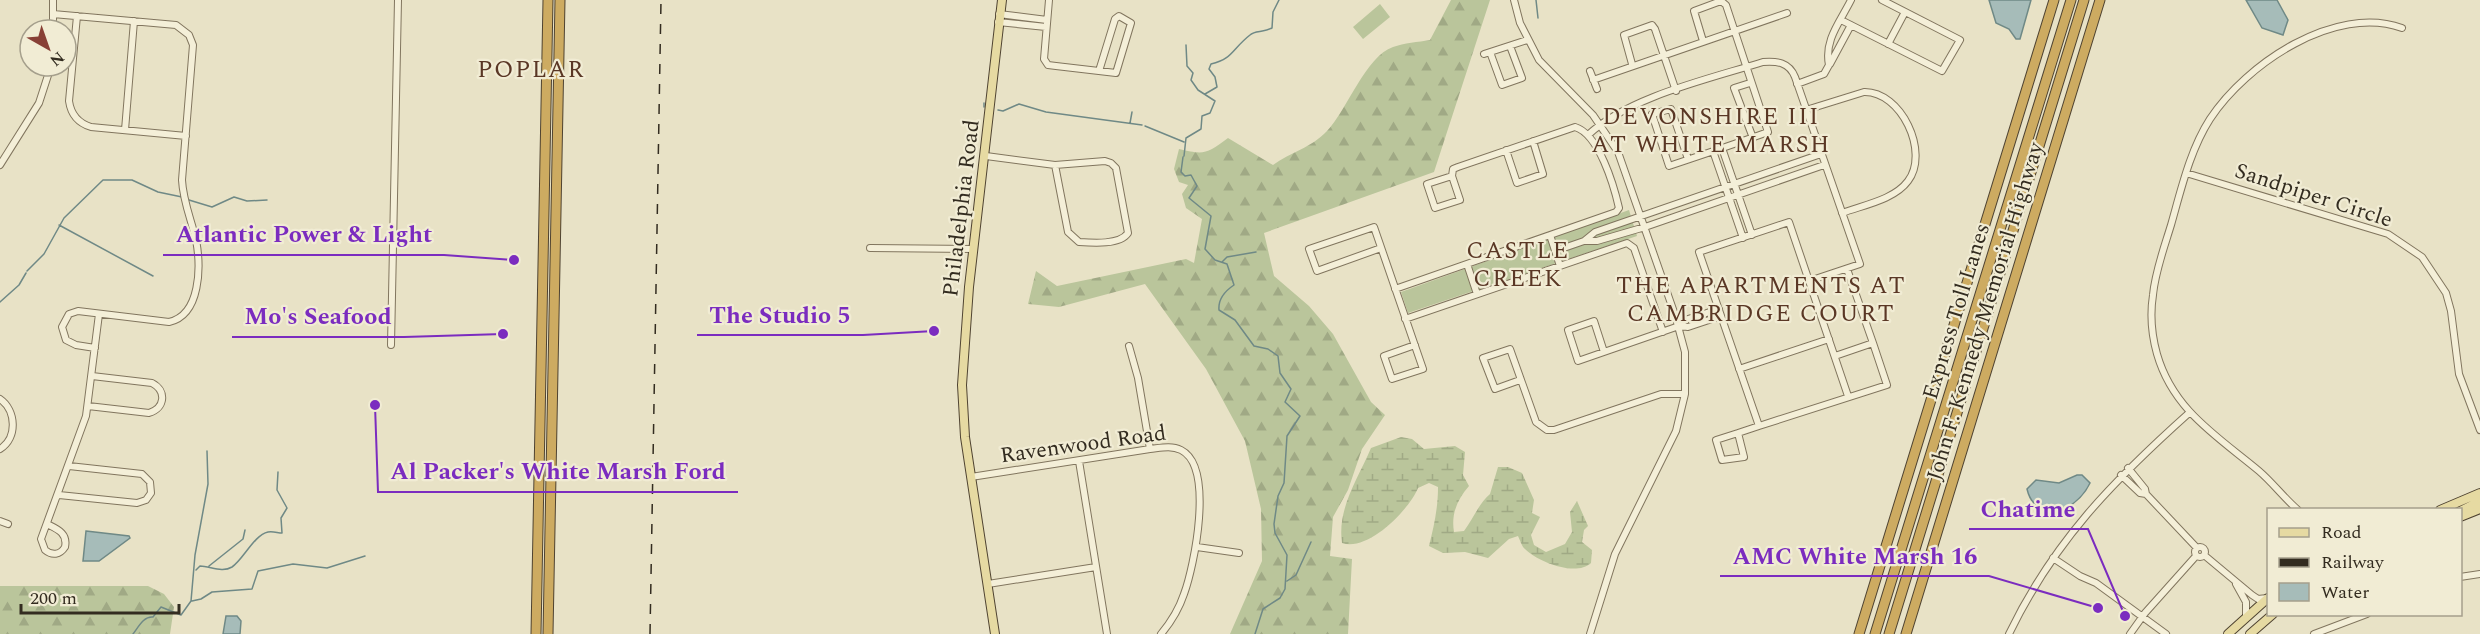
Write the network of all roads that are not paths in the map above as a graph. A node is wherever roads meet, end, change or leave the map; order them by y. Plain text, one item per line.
1 (52, 0) edge
2 (398, 0) edge
3 (548, 0) edge
4 (560, 0) edge
5 (1002, 0) edge
6 (1049, 0) edge
7 (1514, 0) edge
8 (1851, 0) edge
9 (1882, 0) edge
10 (2054, 0) edge
11 (2072, 0) edge
12 (2084, 0) edge
13 (2100, 0) edge
14 (1905, 12) junction
15 (1787, 13) dead end
16 (53, 14) junction
17 (77, 16) junction
18 (53, 18) edge
19 (999, 18) junction
20 (1841, 20) junction
21 (134, 21) junction
22 (1047, 24) junction
23 (1851, 25) junction
24 (2402, 28) dead end
25 (1734, 31) junction
26 (1527, 40) junction
27 (1703, 41) junction
28 (1888, 44) junction
29 (1510, 46) junction
30 (1663, 54) junction
31 (1632, 64) junction
32 (1829, 65) junction
33 (1747, 67) junction
34 (1099, 71) junction
35 (1590, 71) dead end
36 (47, 78) edge
37 (1593, 80) junction
38 (1750, 83) junction
39 (1797, 84) junction
40 (1597, 89) dead end
41 (1676, 91) junction
42 (1806, 110) junction
43 (1600, 124) junction
44 (125, 130) junction
45 (1588, 135) junction
46 (186, 136) junction
47 (1753, 138) junction
48 (1533, 141) junction
49 (1722, 148) junction
50 (1506, 150) junction
51 (1713, 151) junction
52 (1821, 154) junction
53 (986, 156) junction
54 (1688, 159) junction
55 (0, 165) edge
56 (1055, 165) junction
57 (1824, 165) junction
58 (2186, 173) junction
59 (1452, 176) junction
60 (1734, 183) junction
61 (1725, 187) junction
62 (1738, 195) junction
63 (1728, 198) junction
64 (1842, 213) junction
65 (1641, 216) junction
66 (1645, 227) junction
67 (1550, 235) junction
68 (1752, 235) junction
69 (1743, 238) junction
70 (1584, 241) junction
71 (870, 248) dead end
72 (1381, 248) junction
73 (973, 249) junction
74 (1555, 251) junction
75 (1467, 264) junction
76 (1560, 266) junction
77 (1847, 269) junction
78 (1809, 281) junction
79 (1395, 289) junction
80 (1477, 294) junction
81 (1720, 313) junction
82 (99, 314) junction
83 (1405, 319) junction
84 (1679, 326) junction
85 (1663, 332) junction
86 (1828, 339) junction
87 (1873, 343) junction
88 (391, 345) dead end
89 (1414, 345) junction
90 (1129, 346) dead end
91 (95, 348) junction
92 (1604, 352) junction
93 (1835, 356) junction
94 (1739, 369) junction
95 (92, 376) junction
96 (1520, 380) junction
97 (1685, 394) junction
98 (1848, 396) junction
99 (0, 399) edge
100 (88, 406) junction
101 (2189, 413) junction
102 (1759, 426) junction
103 (2480, 430) edge
104 (1738, 433) junction
105 (0, 449) edge
106 (1150, 449) junction
107 (1079, 461) junction
108 (69, 466) junction
109 (2128, 468) junction
110 (2121, 475) junction
111 (971, 477) junction
112 (2480, 493) edge
113 (2146, 494) junction
114 (59, 495) junction
115 (2480, 501) edge
116 (2294, 508) edge
117 (2445, 508) edge
118 (2462, 510) edge
119 (2479, 510) edge
120 (2462, 516) edge
121 (0, 520) edge
122 (8, 524) dead end
123 (47, 524) junction
124 (1197, 546) junction
125 (2197, 548) junction
126 (1239, 553) dead end
127 (2204, 555) junction
128 (2196, 556) junction
129 (2053, 558) junction
130 (1096, 567) junction
131 (2480, 574) edge
132 (2462, 577) edge
133 (988, 584) junction
134 (2236, 584) junction
135 (2267, 598) edge
136 (2267, 599) edge
137 (2271, 616) edge
138 (2142, 617) junction
139 (2246, 617) junction
140 (2351, 617) edge
141 (536, 634) edge
142 (548, 634) edge
143 (995, 634) edge
144 (1107, 634) edge
145 (1161, 634) edge
146 (1590, 634) edge
147 (1858, 634) edge
148 (1875, 634) edge
149 (1889, 634) edge
150 (1906, 634) edge
151 (2009, 634) edge
152 (2130, 634) edge
153 (2166, 634) edge
154 (2228, 634) edge
155 (2250, 634) edge
156 (2314, 634) edge

1 - 16 street
2 - 88 street
3 - 141 highway
4 - 142 highway
5 - 19 main road, Philadelphia Road
6 - 22 street
7 - 26 street
8 - 20 street
9 - 14 street
10 - 147 highway, John F. Kennedy Memorial Highway
11 - 148 highway, Express Toll Lanes
12 - 149 highway, Express Toll Lanes
13 - 150 highway, John F. Kennedy Memorial Highway
14 - 28 street
14 - 28 street
15 - 25 street
16 - 17 street
16 - 18 street
17 - 21 street
17 - 44 street
19 - 22 street
19 - 53 main road, Philadelphia Road
20 - 23 street
20 - 32 street
21 - 44 street
21 - 46 street
22 - 34 street
23 - 28 street
23 - 32 street
24 - 58 street
25 - 27 street
25 - 27 street
25 - 33 street
26 - 29 street
26 - 43 street
27 - 30 street
29 - 29 street
30 - 31 street
30 - 31 street
30 - 41 street
31 - 37 street
32 - 39 street
33 - 38 street
33 - 39 street
33 - 41 street
34 - 34 street
35 - 37 street
36 - 55 street
37 - 40 street
38 - 47 street
38 - 47 street
39 - 42 street
41 - 43 street
42 - 52 street
42 - 64 street
43 - 45 street
43 - 65 street
44 - 46 street
45 - 48 street
45 - 67 street
46 - 82 street
47 - 49 street
48 - 50 street
48 - 50 street
49 - 51 street
49 - 60 street
50 - 59 street
51 - 54 street
51 - 61 street
52 - 57 street
52 - 60 street
53 - 56 street
53 - 73 main road, Philadelphia Road
54 - 54 street
56 - 56 street
57 - 62 street
57 - 64 street
58 - 101 street
58 - 103 street, Sandpiper Circle
59 - 59 street
60 - 61 street
60 - 62 street
61 - 63 street
61 - 65 street
62 - 63 street
62 - 68 street
63 - 66 street
63 - 69 street
64 - 77 street
65 - 66 street
65 - 70 street
66 - 70 street
66 - 84 street
67 - 74 street
67 - 75 street
68 - 69 street
68 - 78 street
69 - 81 street
70 - 74 street
71 - 73 street
72 - 72 street
72 - 79 street
73 - 111 main road, Philadelphia Road
74 - 76 street
75 - 79 street
75 - 80 street
76 - 80 street
76 - 85 street
77 - 78 street
77 - 87 street
78 - 86 street
79 - 83 street
80 - 83 street
81 - 84 street
81 - 94 street
82 - 91 street
82 - 91 street
83 - 89 street
84 - 85 street
84 - 97 street
85 - 92 street
86 - 93 street
86 - 94 street
87 - 93 street
87 - 98 street
89 - 89 street
90 - 106 street
91 - 95 street
92 - 92 street
93 - 98 street
94 - 102 street
95 - 100 street
95 - 100 street
96 - 96 street
96 - 97 street
97 - 146 street
98 - 102 street
99 - 105 street
100 - 108 street
101 - 109 street
101 - 116 street
102 - 104 street
104 - 104 street
106 - 107 street, Ravenwood Road
106 - 124 street, Ravenwood Road
107 - 111 street, Ravenwood Road
107 - 130 street
108 - 114 street
108 - 114 street
109 - 110 street
109 - 113 street
110 - 113 street
110 - 129 street
111 - 133 main road, Philadelphia Road
112 - 117 main road
113 - 125 street
114 - 123 street
115 - 118 main road
119 - 120 main road
121 - 122 street
123 - 123 street
124 - 126 street
124 - 145 street, Ravenwood Road
125 - 127 street
125 - 128 street
127 - 128 street
127 - 134 street
128 - 138 street
129 - 138 street
129 - 151 street
130 - 133 street
130 - 144 street
131 - 132 street
133 - 143 main road, Philadelphia Road
134 - 135 street
134 - 139 street
136 - 139 main road
137 - 155 main road
138 - 152 street
138 - 153 street
139 - 154 main road
140 - 156 street

